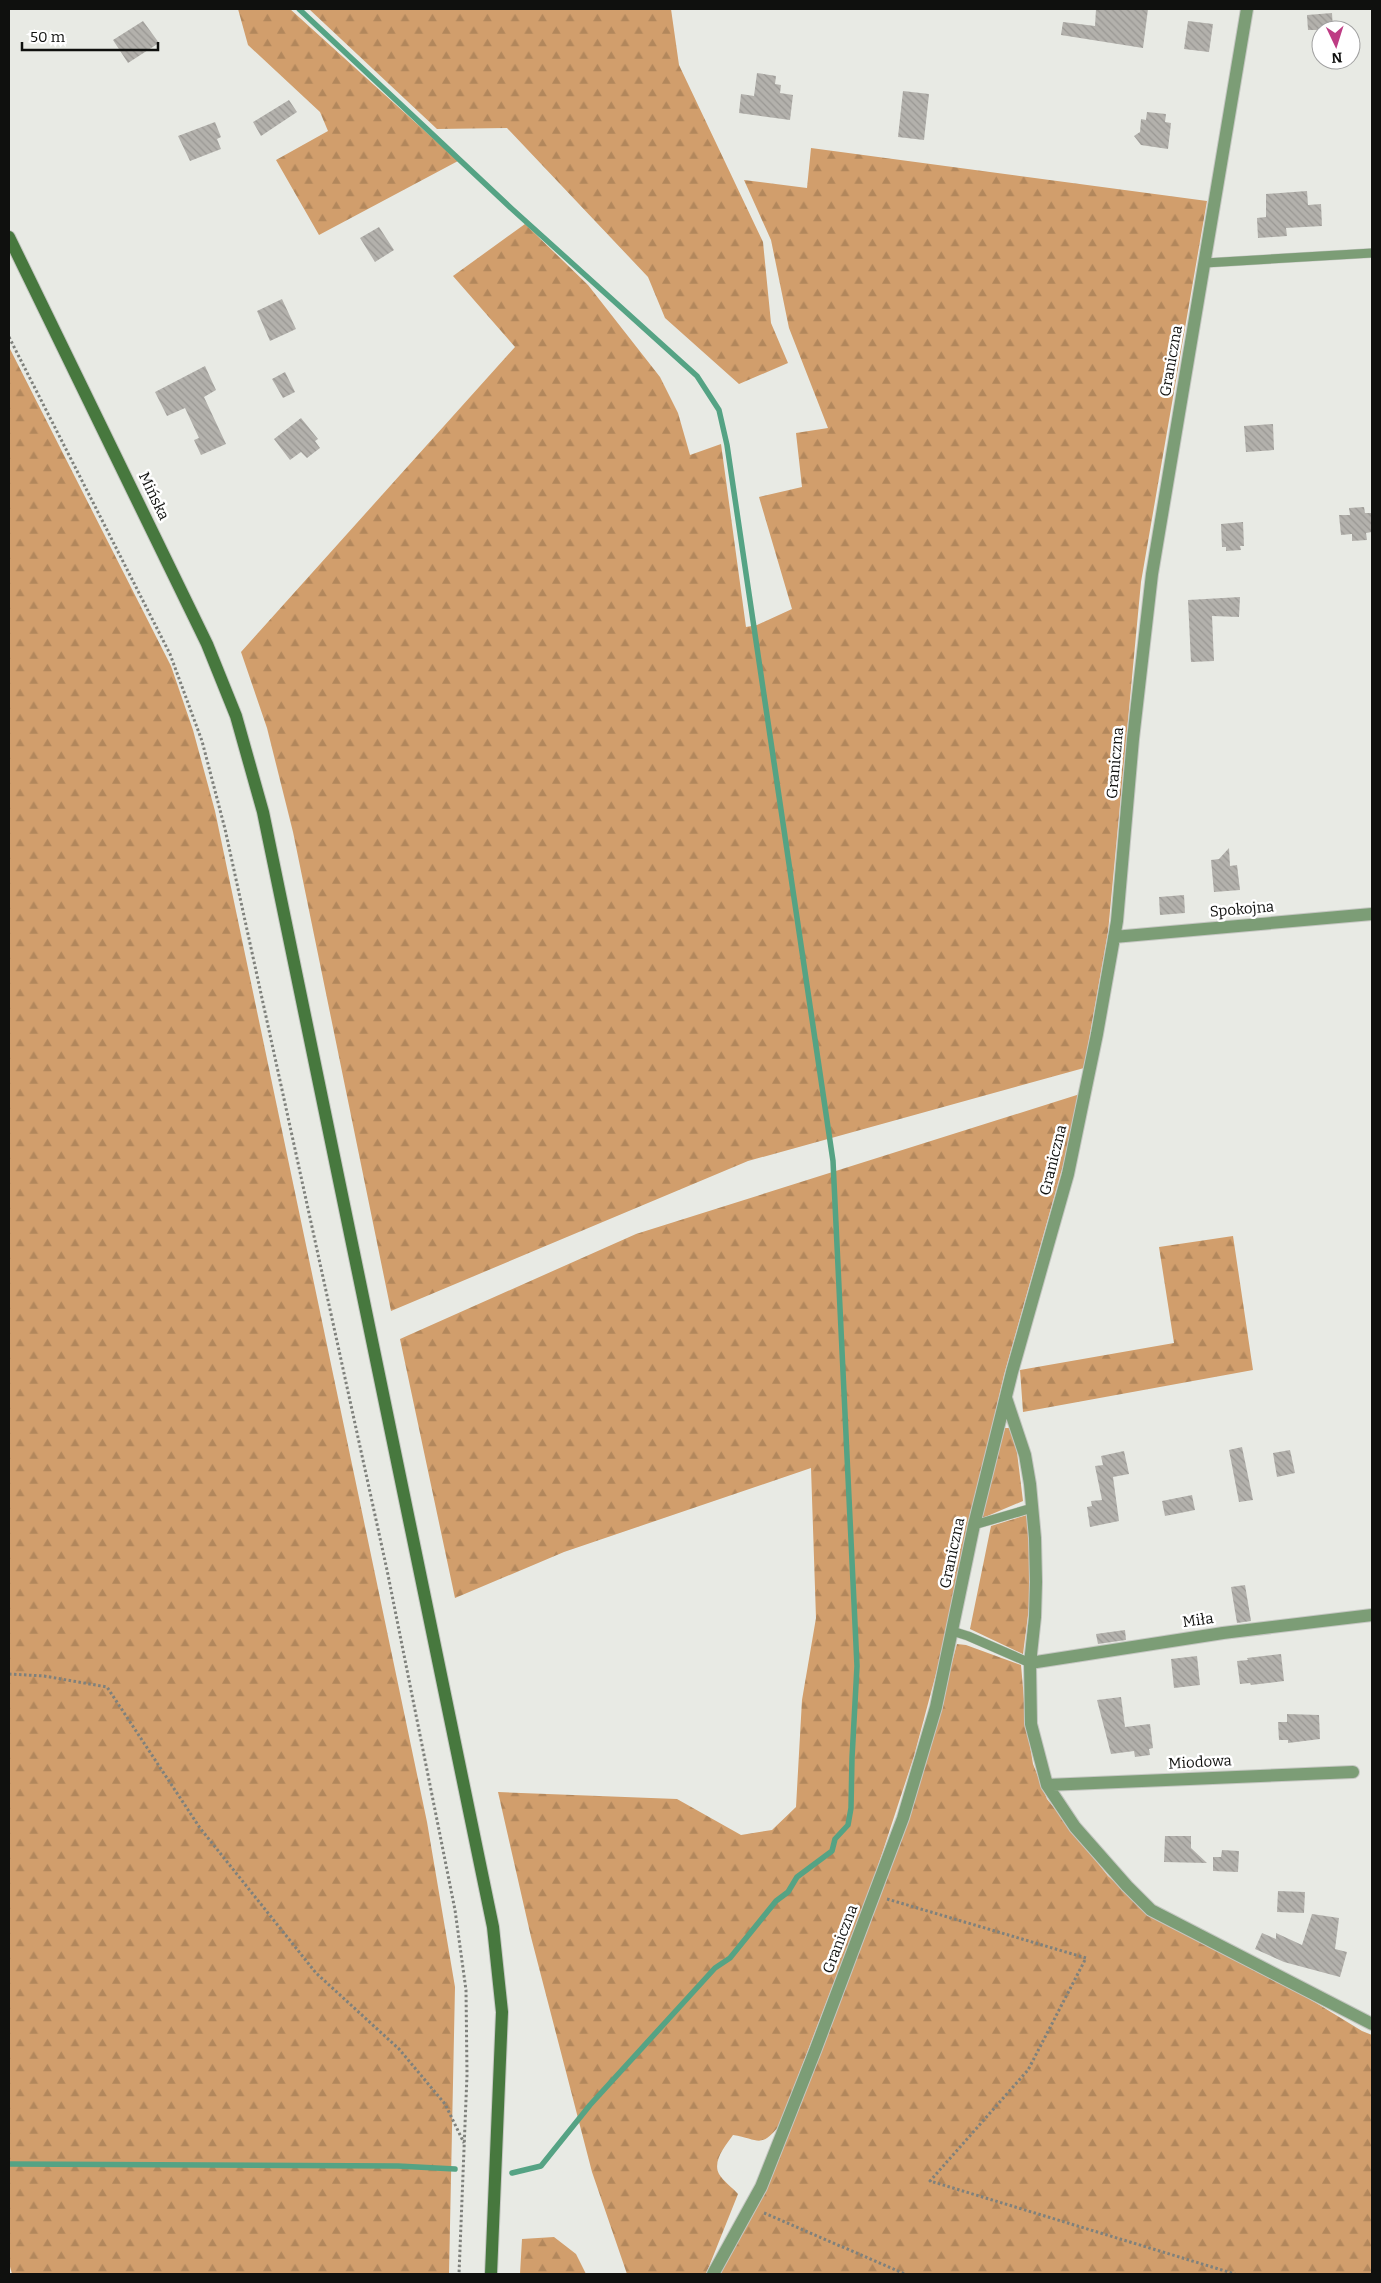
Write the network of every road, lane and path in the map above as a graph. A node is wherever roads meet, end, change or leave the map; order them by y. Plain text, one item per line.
1 (1247, 9) edge
2 (9, 237) edge
3 (1372, 253) edge
4 (1205, 263) junction
5 (9, 337) edge
6 (1372, 914) edge
7 (1114, 937) junction
8 (1006, 1398) junction
9 (1032, 1508) junction
10 (974, 1525) junction
11 (1372, 1615) edge
12 (952, 1632) junction
13 (1030, 1663) junction
14 (9, 1674) edge
15 (1353, 1772) dead end
16 (1047, 1786) junction
17 (874, 1895) junction
18 (1372, 2024) edge
19 (464, 2143) junction
20 (750, 2207) junction
21 (459, 2274) edge
22 (491, 2274) edge
23 (713, 2274) edge
24 (905, 2274) edge
25 (1235, 2274) edge

1 - 4 street, Graniczna
2 - 22 main road, Mińska
3 - 4 lane
4 - 7 street, Graniczna
5 - 19 path
6 - 7 street, Spokojna
7 - 8 street, Graniczna
8 - 9 street
8 - 10 street, Graniczna
9 - 10 lane
9 - 13 street
10 - 12 street, Graniczna
11 - 13 street, Miła
12 - 13 lane
12 - 17 street, Graniczna
13 - 16 street
14 - 19 path
15 - 16 street, Miodowa
16 - 18 street
17 - 20 street, Graniczna
17 - 25 path
19 - 21 path
20 - 23 street, Graniczna
20 - 24 path

